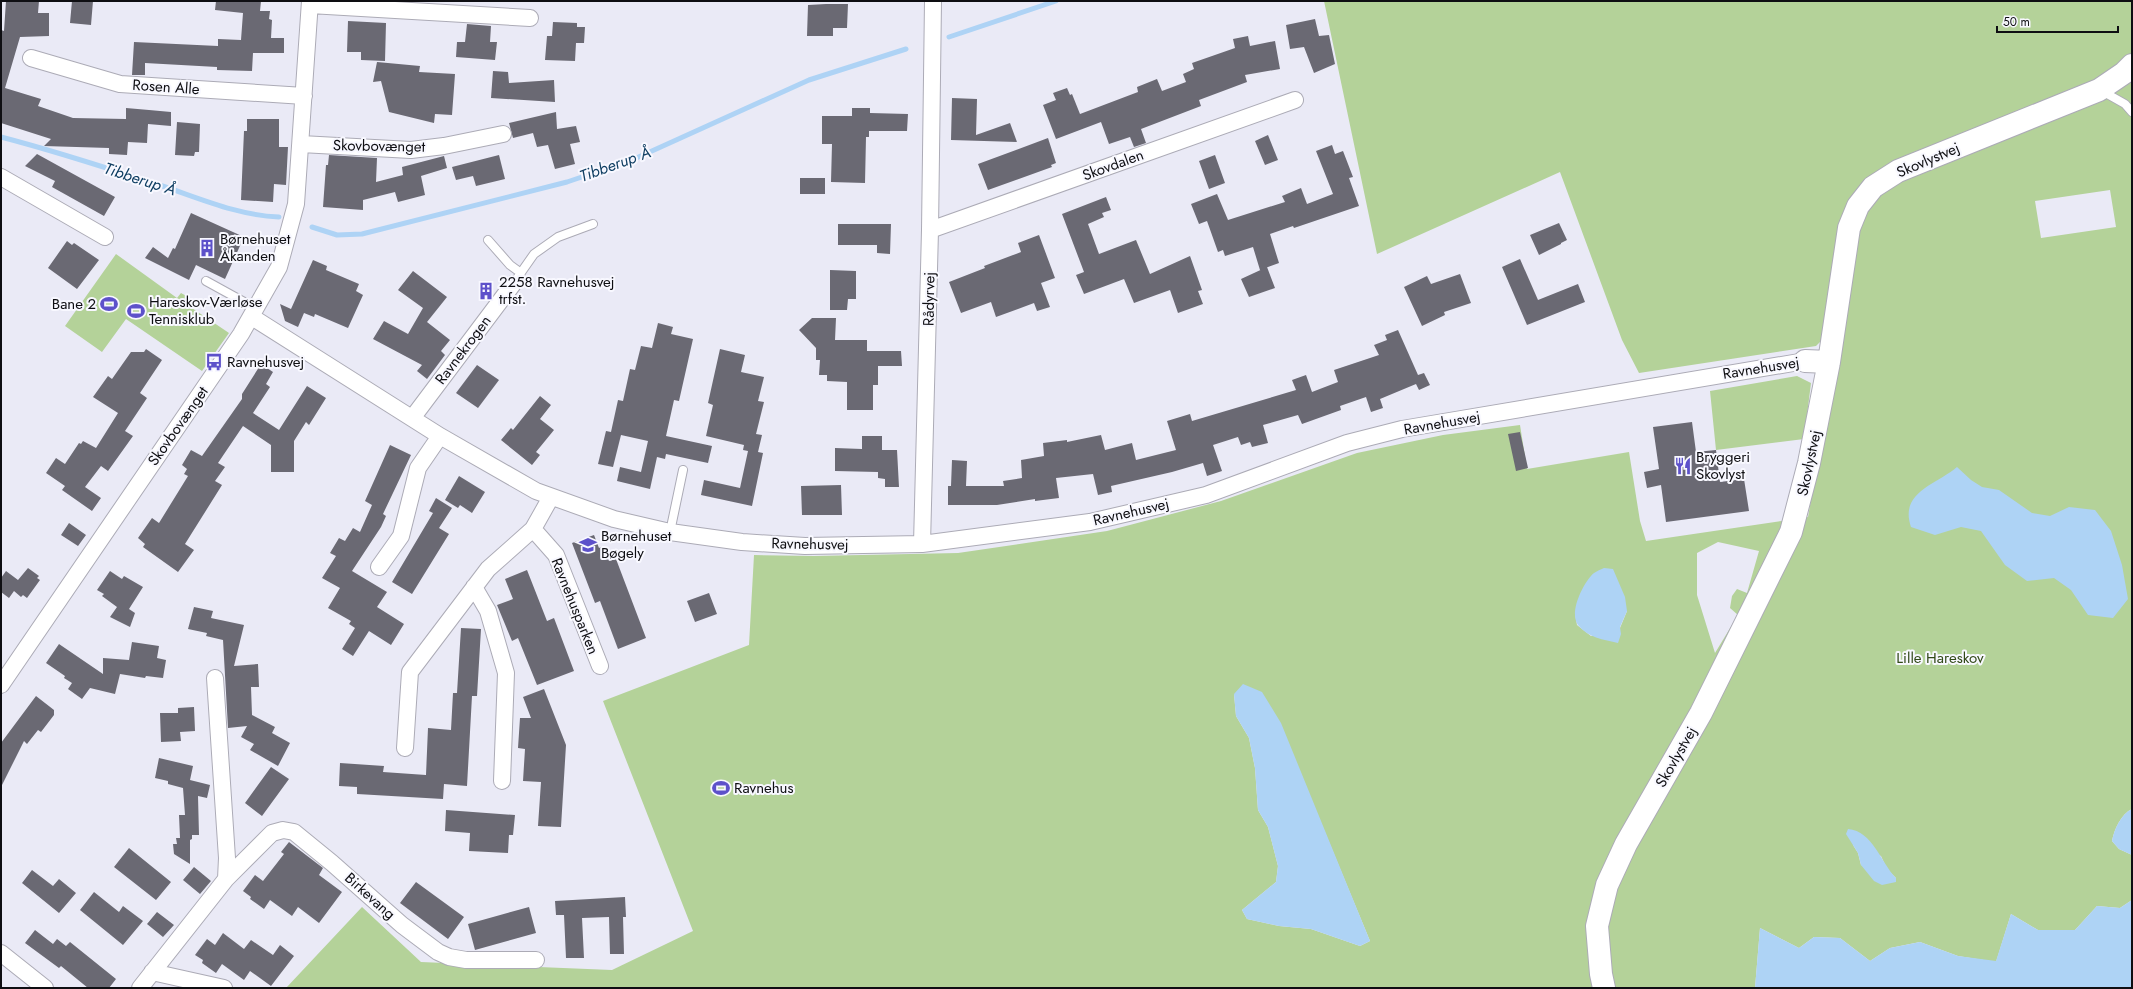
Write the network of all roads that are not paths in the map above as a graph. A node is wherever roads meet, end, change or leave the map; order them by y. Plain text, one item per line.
1 (933, 1) edge
2 (310, 3) edge
3 (530, 18) dead end
4 (31, 58) dead end
5 (2132, 65) edge
6 (2099, 90) junction
7 (304, 96) junction
8 (1295, 100) dead end
9 (2132, 112) edge
10 (503, 134) dead end
11 (301, 144) junction
12 (3, 182) edge
13 (593, 224) dead end
14 (930, 230) junction
15 (105, 237) dead end
16 (488, 240) dead end
17 (517, 278) junction
18 (206, 281) dead end
19 (254, 313) junction
20 (1805, 361) joint
21 (1829, 362) junction
22 (413, 417) junction
23 (440, 436) junction
24 (683, 470) dead end
25 (551, 497) junction
26 (533, 529) junction
27 (670, 532) junction
28 (922, 544) junction
29 (379, 567) dead end
30 (474, 587) junction
31 (600, 666) dead end
32 (215, 678) dead end
33 (1, 685) edge
34 (405, 748) dead end
35 (502, 781) dead end
36 (226, 879) junction
37 (1, 953) edge
38 (536, 960) dead end
39 (152, 972) junction
40 (45, 988) edge
41 (140, 988) edge
42 (224, 988) edge
43 (1604, 988) edge

1 - 14 street, Rådyrvej
2 - 3 street, Skovbovænget
2 - 7 street, Skovbovænget
4 - 7 street, Rosen Alle
5 - 6 street, Skovlystvej
6 - 9 lane
6 - 21 street, Skovlystvej
7 - 11 street, Skovbovænget
8 - 14 street, Skovdalen
10 - 11 street, Skovbovænget
11 - 19 street, Skovbovænget
12 - 15 street
13 - 17 lane
14 - 28 street, Rådyrvej
16 - 17 lane
17 - 22 street, Ravnekrogen
18 - 19 lane
19 - 22 street, Ravnehusvej
19 - 33 street, Skovbovænget
20 - 21 street, Ravnehusvej
20 - 28 street, Ravnehusvej
21 - 43 street, Skovlystvej
22 - 23 street, Ravnehusvej
23 - 25 street, Ravnehusvej
23 - 29 street
24 - 27 lane
25 - 26 street
25 - 27 street, Ravnehusvej
26 - 30 street
26 - 31 street, Ravnehusparken
27 - 28 street, Ravnehusvej
30 - 34 street
30 - 35 street
32 - 36 street
36 - 38 street, Birkevang
36 - 39 street, Birkevang
37 - 40 street
39 - 41 street, Birkevang
39 - 42 street

